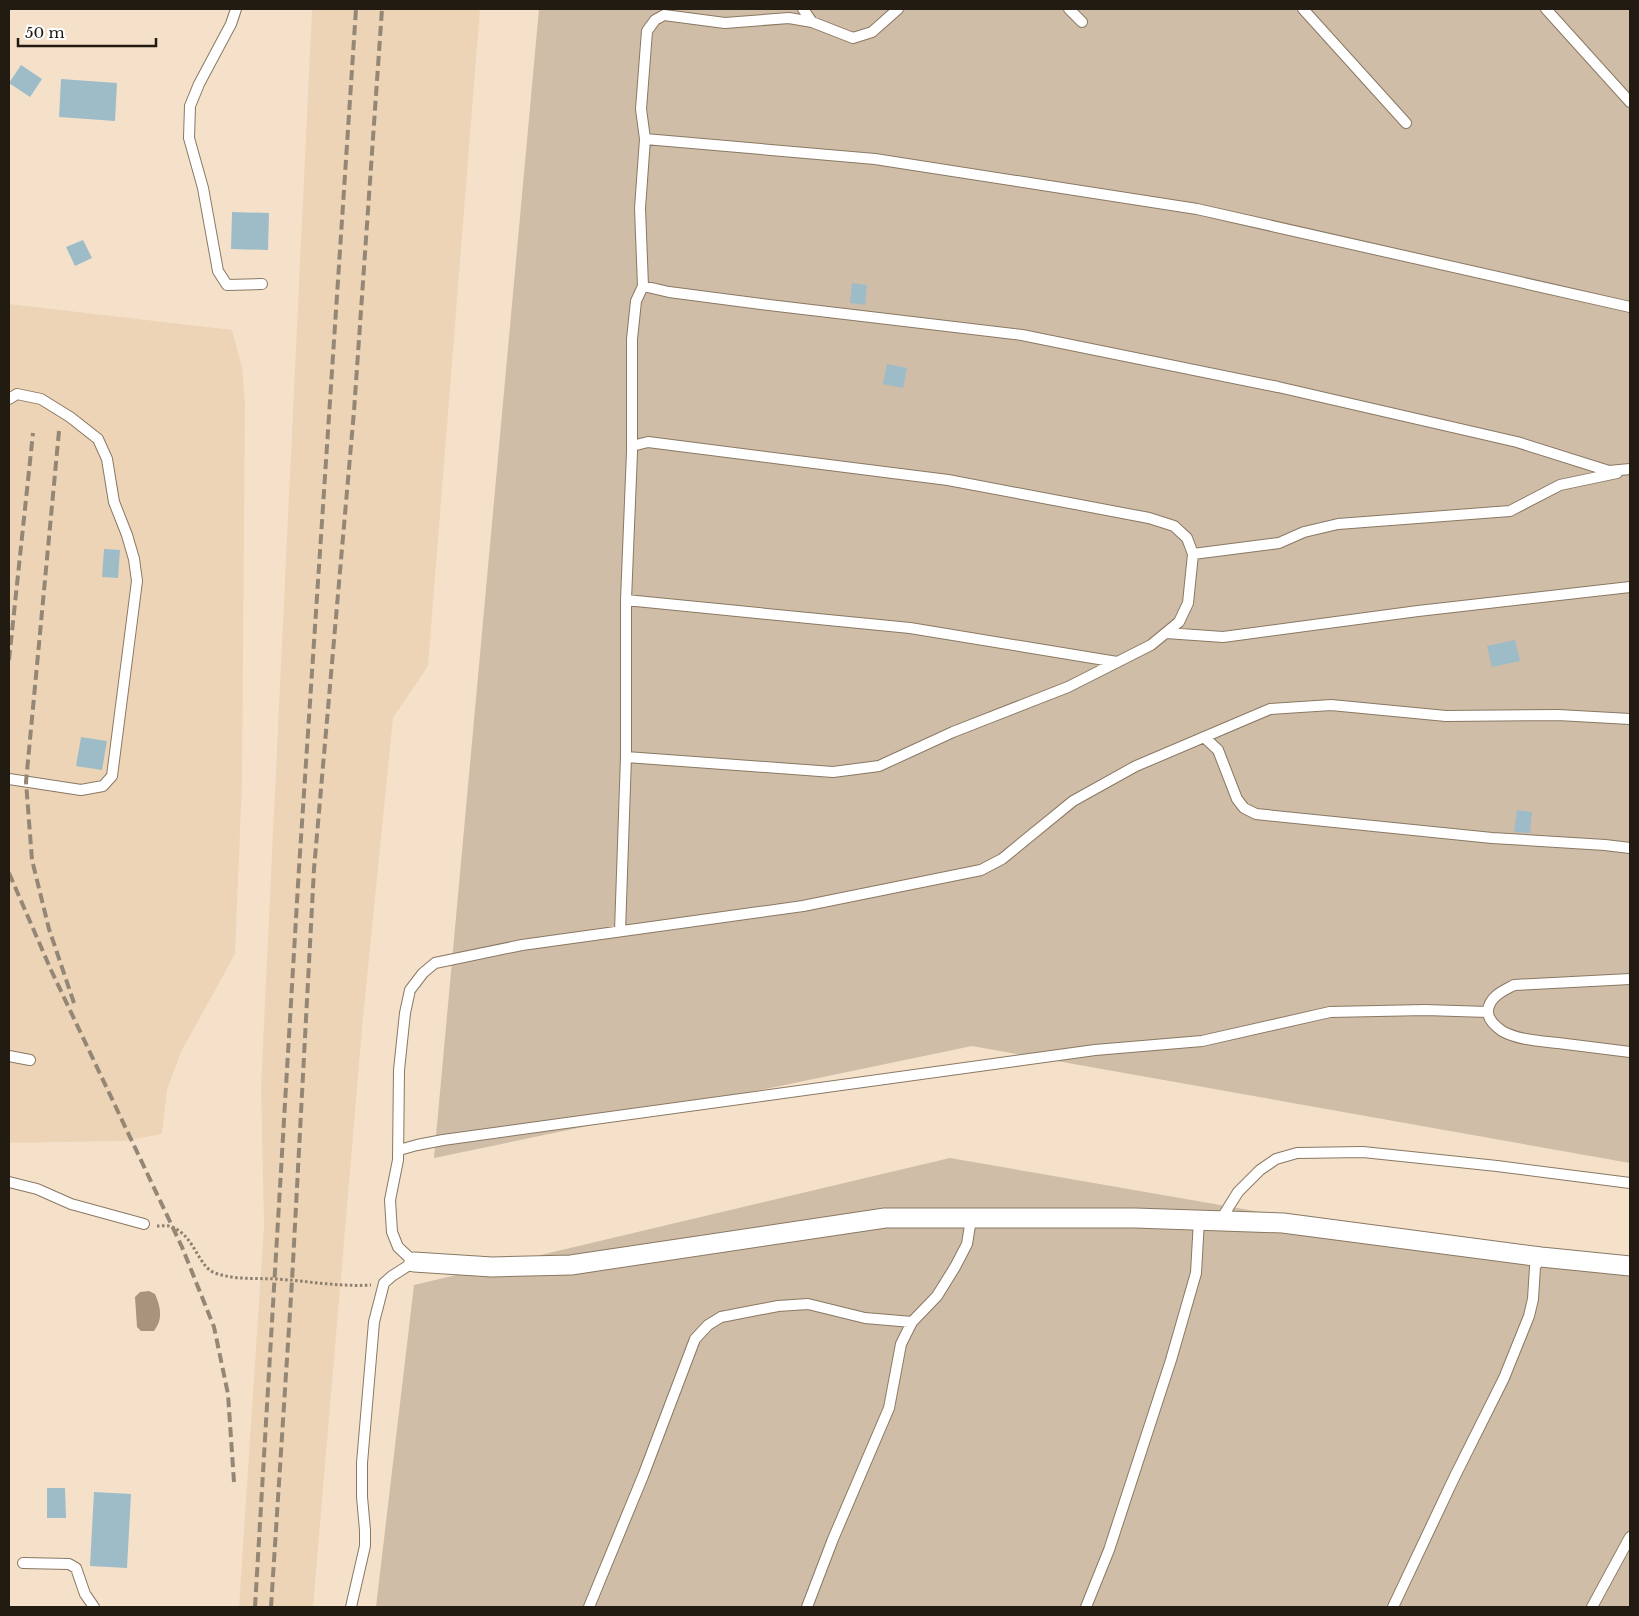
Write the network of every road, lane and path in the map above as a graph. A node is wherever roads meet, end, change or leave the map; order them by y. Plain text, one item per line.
1 (236, 9) edge
2 (803, 9) edge
3 (898, 9) edge
4 (1070, 9) edge
5 (1302, 9) edge
6 (1546, 9) edge
7 (812, 22) junction
8 (1082, 22) dead end
9 (1630, 102) edge
10 (1406, 123) dead end
11 (645, 140) junction
12 (262, 284) dead end
13 (643, 286) junction
14 (1630, 307) edge
15 (9, 399) edge
16 (632, 446) junction
17 (1630, 469) edge
18 (1193, 554) junction
19 (1630, 587) edge
20 (626, 600) junction
21 (1166, 633) junction
22 (1117, 662) junction
23 (1630, 719) edge
24 (1204, 737) junction
25 (626, 757) junction
26 (9, 780) edge
27 (1630, 848) edge
28 (620, 931) junction
29 (1630, 979) edge
30 (1488, 1012) junction
31 (1630, 1052) edge
32 (9, 1056) edge
33 (30, 1060) dead end
34 (399, 1150) junction
35 (9, 1182) edge
36 (1630, 1183) edge
37 (971, 1219) junction
38 (1199, 1220) junction
39 (1220, 1221) junction
40 (144, 1224) joint
41 (1542, 1257) junction
42 (414, 1262) junction
43 (1630, 1266) edge
44 (384, 1284) junction
45 (912, 1322) junction
46 (1630, 1537) edge
47 (23, 1563) dead end
48 (94, 1607) edge
49 (351, 1607) edge
50 (589, 1607) edge
51 (807, 1607) edge
52 (1086, 1607) edge
53 (1393, 1607) edge
54 (1592, 1607) edge

1 - 12 lane
2 - 7 lane
3 - 7 lane
4 - 8 lane
5 - 10 lane
6 - 9 lane
7 - 11 lane
11 - 13 lane
11 - 14 lane
13 - 16 lane
13 - 17 lane
15 - 26 lane
16 - 18 lane
16 - 20 lane
17 - 18 lane
18 - 21 lane
19 - 21 lane
20 - 22 lane
20 - 25 lane
21 - 22 lane
22 - 25 lane
23 - 24 lane
24 - 27 lane
24 - 28 lane
25 - 28 lane
28 - 34 lane
29 - 30 lane
30 - 31 lane
30 - 34 lane
32 - 33 lane
34 - 42 lane
35 - 40 lane
36 - 39 lane
37 - 38 street
37 - 42 street
37 - 45 lane
38 - 39 street
38 - 52 lane
39 - 41 street
40 - 44 path
41 - 43 street
41 - 53 lane
42 - 44 lane
44 - 49 lane
45 - 50 lane
45 - 51 lane
46 - 54 lane
47 - 48 lane

